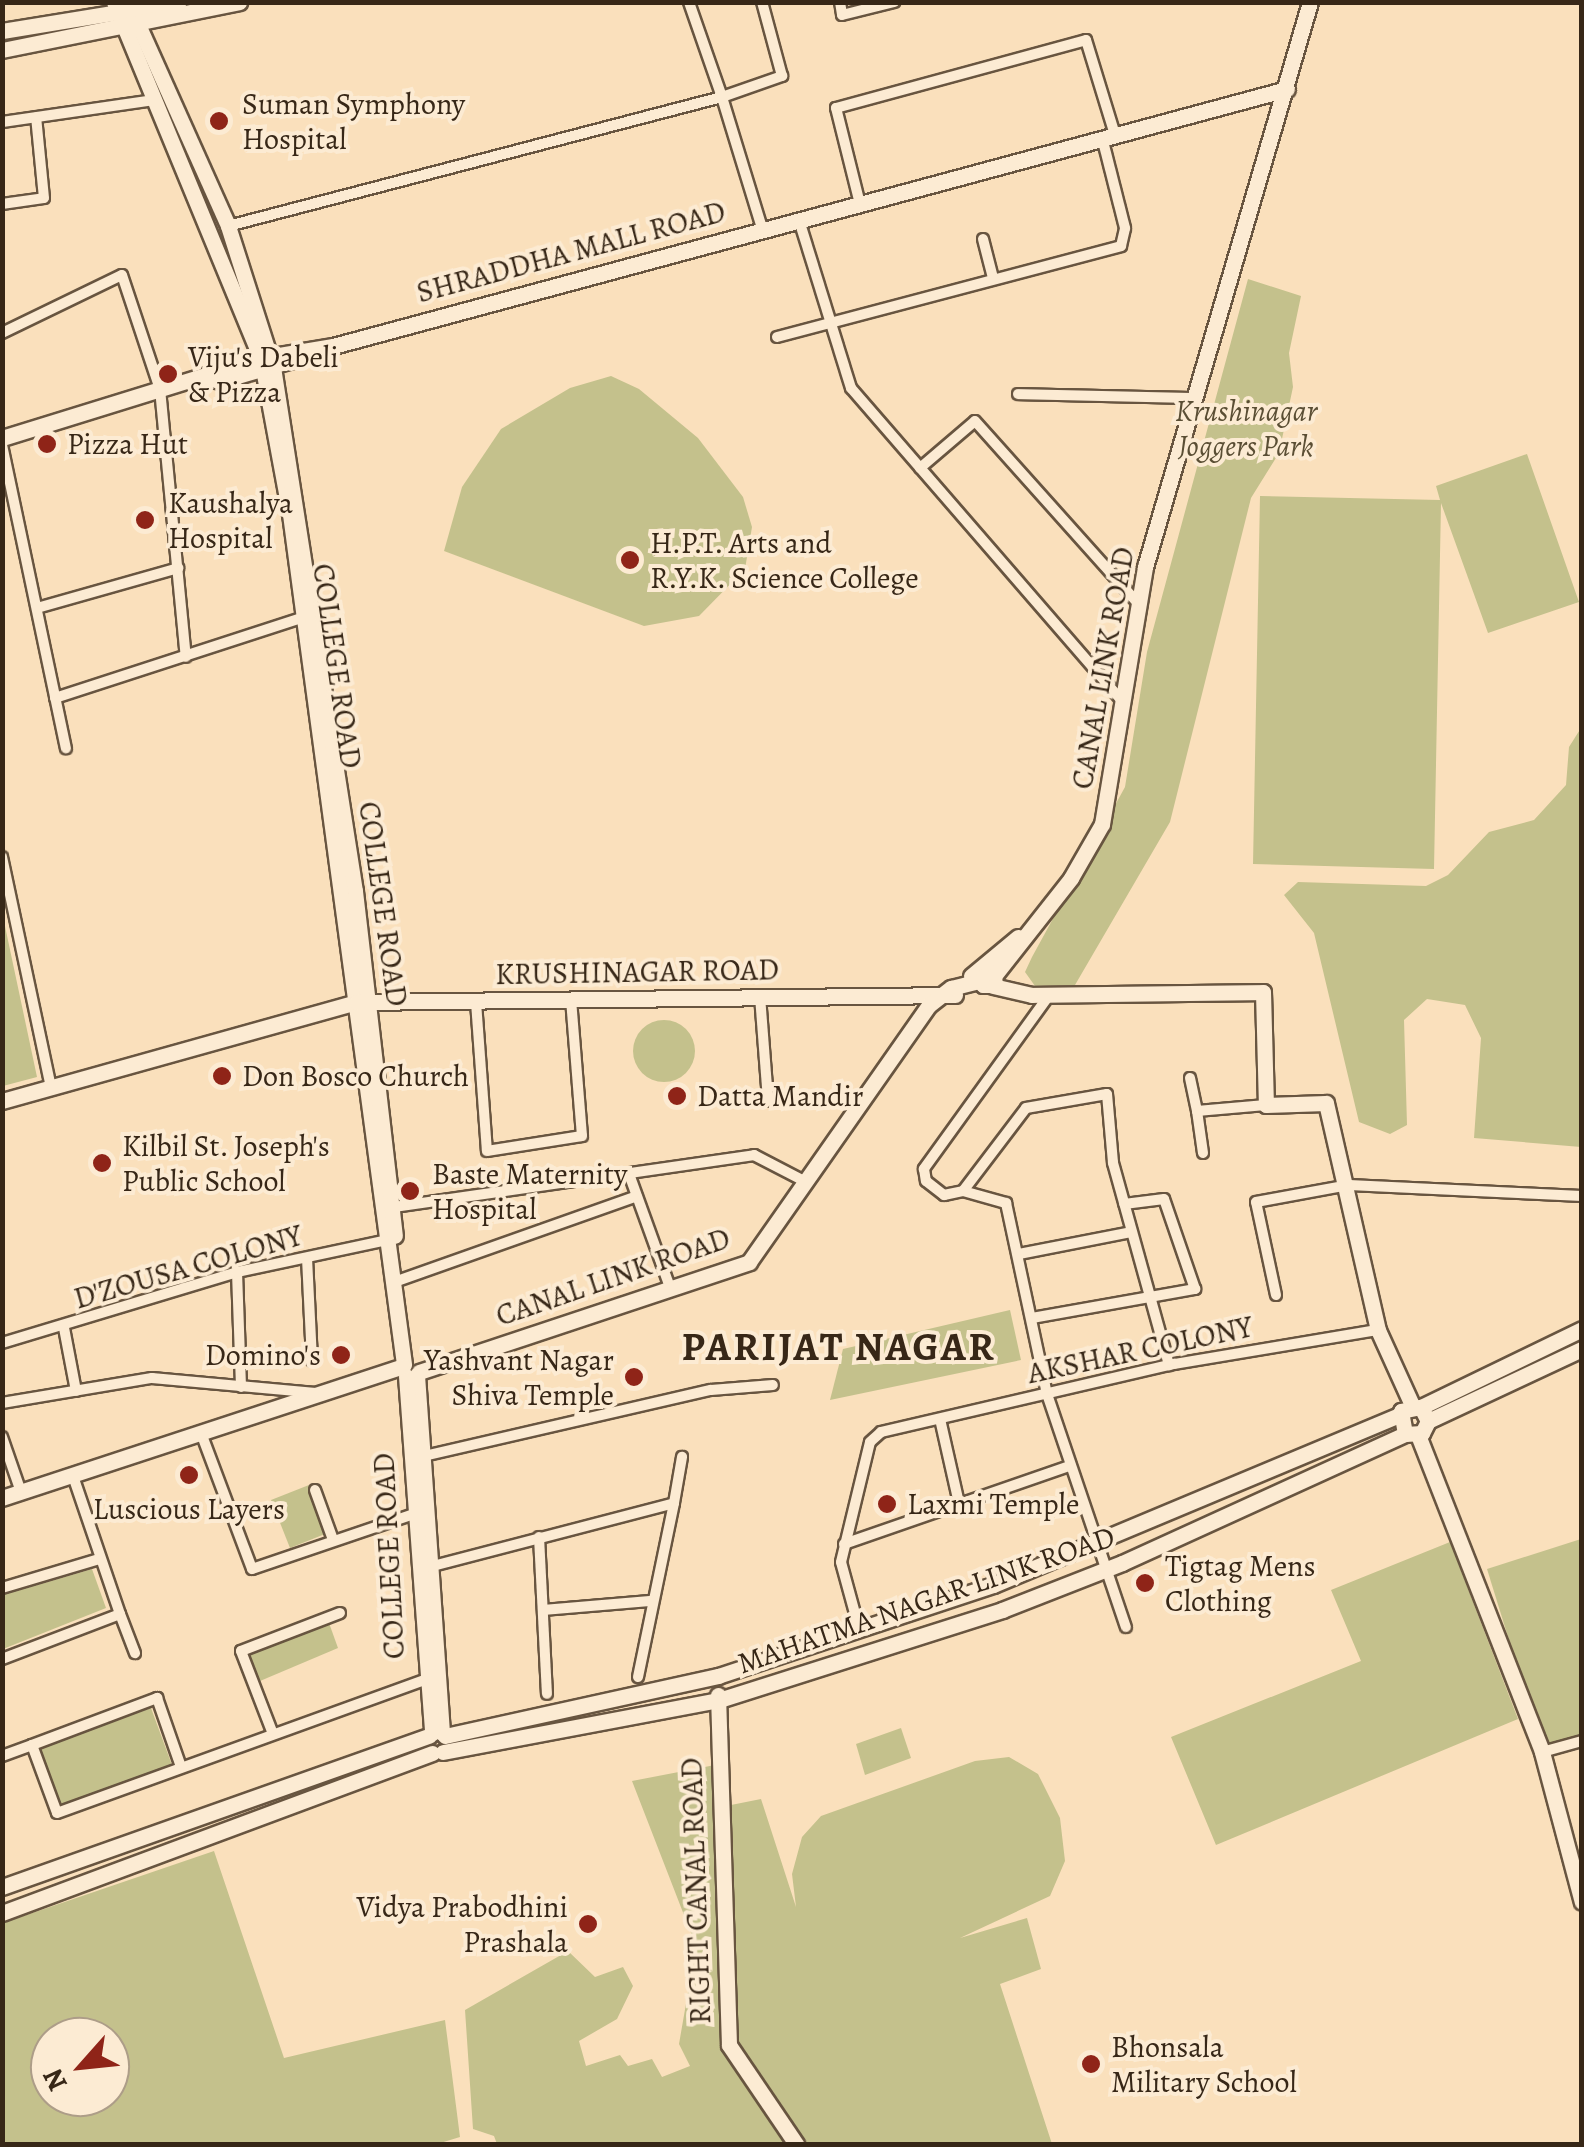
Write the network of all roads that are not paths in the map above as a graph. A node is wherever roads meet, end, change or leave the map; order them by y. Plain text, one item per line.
1 (179, 2) edge
2 (238, 2) edge
3 (689, 2) edge
4 (762, 2) edge
5 (840, 2) edge
6 (894, 2) edge
7 (1310, 2) edge
8 (124, 13) edge
9 (2, 31) edge
10 (2, 50) edge
11 (1287, 89) junction
12 (722, 97) junction
13 (154, 100) junction
14 (36, 118) junction
15 (2, 122) edge
16 (1109, 139) junction
17 (204, 189) junction
18 (2, 204) edge
19 (860, 204) junction
20 (799, 220) junction
21 (228, 226) junction
22 (762, 228) junction
23 (982, 240) dead end
24 (993, 278) junction
25 (830, 322) junction
26 (2, 333) edge
27 (777, 336) dead end
28 (267, 363) junction
29 (160, 389) junction
30 (1018, 394) dead end
31 (1198, 398) junction
32 (2, 442) edge
33 (920, 468) junction
34 (178, 568) junction
35 (1137, 602) junction
36 (36, 608) junction
37 (301, 618) junction
38 (186, 656) junction
39 (56, 698) junction
40 (1126, 705) junction
41 (66, 748) dead end
42 (2, 856) edge
43 (1014, 944) junction
44 (989, 981) junction
45 (951, 991) junction
46 (1026, 991) junction
47 (1050, 993) junction
48 (760, 996) junction
49 (571, 998) junction
50 (363, 1002) junction
51 (476, 1002) junction
52 (1190, 1078) dead end
53 (51, 1087) junction
54 (2, 1101) edge
55 (768, 1101) dead end
56 (1266, 1105) junction
57 (1197, 1111) junction
58 (1202, 1153) dead end
59 (629, 1174) junction
60 (806, 1182) junction
61 (1350, 1184) junction
62 (963, 1190) junction
63 (637, 1196) junction
64 (1582, 1196) edge
65 (1124, 1204) junction
66 (394, 1208) junction
67 (1131, 1232) junction
68 (387, 1240) junction
69 (1018, 1254) junction
70 (306, 1258) junction
71 (237, 1272) junction
72 (400, 1280) junction
73 (671, 1290) junction
74 (1276, 1294) dead end
75 (1151, 1301) junction
76 (1032, 1318) junction
77 (64, 1328) junction
78 (1582, 1328) edge
79 (1378, 1330) junction
80 (2, 1344) edge
81 (1582, 1349) edge
82 (312, 1361) dead end
83 (1169, 1366) junction
84 (411, 1369) junction
85 (773, 1384) dead end
86 (241, 1387) junction
87 (76, 1391) junction
88 (320, 1393) junction
89 (1047, 1394) junction
90 (2, 1403) edge
91 (940, 1418) junction
92 (1414, 1420) junction
93 (201, 1433) junction
94 (2, 1437) edge
95 (424, 1456) junction
96 (682, 1457) dead end
97 (1069, 1466) junction
98 (73, 1476) junction
99 (315, 1490) dead end
100 (21, 1492) junction
101 (2, 1498) edge
102 (674, 1503) junction
103 (960, 1503) junction
104 (414, 1514) junction
105 (332, 1537) junction
106 (539, 1537) junction
107 (844, 1544) junction
108 (1095, 1546) junction
109 (99, 1559) junction
110 (429, 1568) junction
111 (1103, 1570) junction
112 (2, 1588) edge
113 (650, 1601) junction
114 (543, 1610) junction
115 (340, 1613) dead end
116 (120, 1614) junction
117 (1126, 1627) dead end
118 (859, 1628) junction
119 (135, 1653) dead end
120 (2, 1659) edge
121 (638, 1676) dead end
122 (718, 1676) junction
123 (424, 1680) junction
124 (547, 1694) dead end
125 (718, 1700) junction
126 (274, 1734) junction
127 (437, 1741) junction
128 (1582, 1741) edge
129 (32, 1745) junction
130 (1542, 1752) junction
131 (2, 1756) edge
132 (181, 1767) junction
133 (2, 1887) edge
134 (1580, 1892) edge
135 (2, 1912) edge
136 (796, 2144) edge

1 - 8 main road
2 - 8 main road
3 - 12 street, SHRADDHA MALL ROAD
4 - 12 street
5 - 6 street
7 - 11 main road, CANAL LINK ROAD
8 - 9 main road
8 - 10 main road
8 - 13 main road, COLLEGE ROAD
8 - 17 main road, COLLEGE ROAD
11 - 16 main road
11 - 31 main road, CANAL LINK ROAD
12 - 21 street
12 - 22 street, SHRADDHA MALL ROAD
13 - 14 street
13 - 17 main road, COLLEGE ROAD
14 - 15 street
14 - 18 street
16 - 19 main road
16 - 19 street
16 - 24 street
17 - 21 main road, COLLEGE ROAD
17 - 28 main road, COLLEGE ROAD
19 - 20 main road
20 - 22 main road
20 - 25 street
21 - 28 main road, COLLEGE ROAD
22 - 28 main road, SHRADDHA MALL ROAD
23 - 24 street
24 - 25 street
25 - 27 street
25 - 33 street
26 - 29 street
28 - 29 main road, SHRADDHA MALL ROAD
28 - 37 main road, COLLEGE ROAD
28 - 50 main road, COLLEGE ROAD
29 - 32 main road, SHRADDHA MALL ROAD
29 - 34 street
30 - 31 street
31 - 35 main road, CANAL LINK ROAD
32 - 36 street
33 - 35 street
33 - 40 street
34 - 36 street
34 - 38 street
35 - 40 main road, CANAL LINK ROAD
36 - 39 street
37 - 38 street
37 - 50 main road, COLLEGE ROAD
38 - 39 street
39 - 41 street
40 - 43 main road, CANAL LINK ROAD
42 - 53 street
43 - 44 main road, CANAL LINK ROAD
43 - 45 main road, CANAL LINK ROAD
43 - 46 main road
44 - 45 main road
44 - 46 main road
45 - 48 main road, KRUSHINAGAR ROAD
45 - 60 main road, CANAL LINK ROAD
46 - 47 main road
47 - 56 main road
47 - 62 street
48 - 49 main road, KRUSHINAGAR ROAD
48 - 55 street
49 - 51 main road, KRUSHINAGAR ROAD
49 - 51 street
50 - 51 main road, KRUSHINAGAR ROAD
50 - 53 main road, KRUSHINAGAR ROAD
50 - 66 main road, COLLEGE ROAD
50 - 68 main road, COLLEGE ROAD
52 - 57 street
53 - 54 main road, KRUSHINAGAR ROAD
56 - 57 street
56 - 61 main road
57 - 58 street
59 - 60 street
59 - 63 street
59 - 66 street
60 - 73 main road, CANAL LINK ROAD
61 - 64 street
61 - 74 street
61 - 79 main road
62 - 65 street
62 - 69 street
63 - 72 street
63 - 73 street
65 - 67 street
65 - 75 street
66 - 72 main road, COLLEGE ROAD
67 - 69 street
67 - 75 street
68 - 70 street, D'ZOUSA COLONY
68 - 84 main road, COLLEGE ROAD
69 - 76 street
70 - 71 street, D'ZOUSA COLONY
70 - 82 street
71 - 77 street, D'ZOUSA COLONY
71 - 86 street
72 - 84 main road, COLLEGE ROAD
73 - 84 main road, CANAL LINK ROAD
75 - 76 street
75 - 83 street
76 - 89 street
77 - 80 street, D'ZOUSA COLONY
77 - 87 street
78 - 92 main road, MAHATMA NAGAR LINK ROAD
79 - 83 street, AKSHAR COLONY
79 - 92 main road
81 - 92 main road, MAHATMA NAGAR LINK ROAD
83 - 89 street, AKSHAR COLONY
84 - 88 main road, CANAL LINK ROAD
84 - 95 main road, COLLEGE ROAD
84 - 104 main road, COLLEGE ROAD
85 - 95 street
86 - 87 street
86 - 88 street
87 - 90 street
88 - 93 main road, CANAL LINK ROAD
89 - 91 street, AKSHAR COLONY
89 - 97 street
91 - 103 street
91 - 107 street, AKSHAR COLONY
92 - 108 main road, MAHATMA NAGAR LINK ROAD
92 - 111 main road, MAHATMA NAGAR LINK ROAD
92 - 130 main road
93 - 98 main road, CANAL LINK ROAD
93 - 105 street
94 - 100 street
95 - 110 main road, COLLEGE ROAD
96 - 102 street
97 - 103 street
97 - 108 street
98 - 100 main road, CANAL LINK ROAD
98 - 109 street
99 - 105 street
100 - 101 main road, CANAL LINK ROAD
102 - 106 street
102 - 113 street
103 - 107 street
104 - 105 street
104 - 123 main road, COLLEGE ROAD
106 - 110 street
106 - 114 street
107 - 118 street, AKSHAR COLONY
108 - 111 street
108 - 118 main road, MAHATMA NAGAR LINK ROAD
109 - 112 street
109 - 116 street
110 - 127 main road, COLLEGE ROAD
111 - 117 street
111 - 125 main road, MAHATMA NAGAR LINK ROAD
113 - 114 street
113 - 121 street
114 - 124 street
115 - 126 street
116 - 119 street
116 - 120 street
118 - 122 main road, MAHATMA NAGAR LINK ROAD
122 - 125 main road, RIGHT CANAL ROAD
122 - 127 main road, MAHATMA NAGAR LINK ROAD
123 - 126 street
123 - 127 main road, COLLEGE ROAD
125 - 127 main road, MAHATMA NAGAR LINK ROAD
125 - 136 main road, RIGHT CANAL ROAD
126 - 132 street
127 - 133 main road
127 - 135 main road
128 - 130 street
129 - 131 street
129 - 132 street
129 - 132 street
130 - 134 main road

